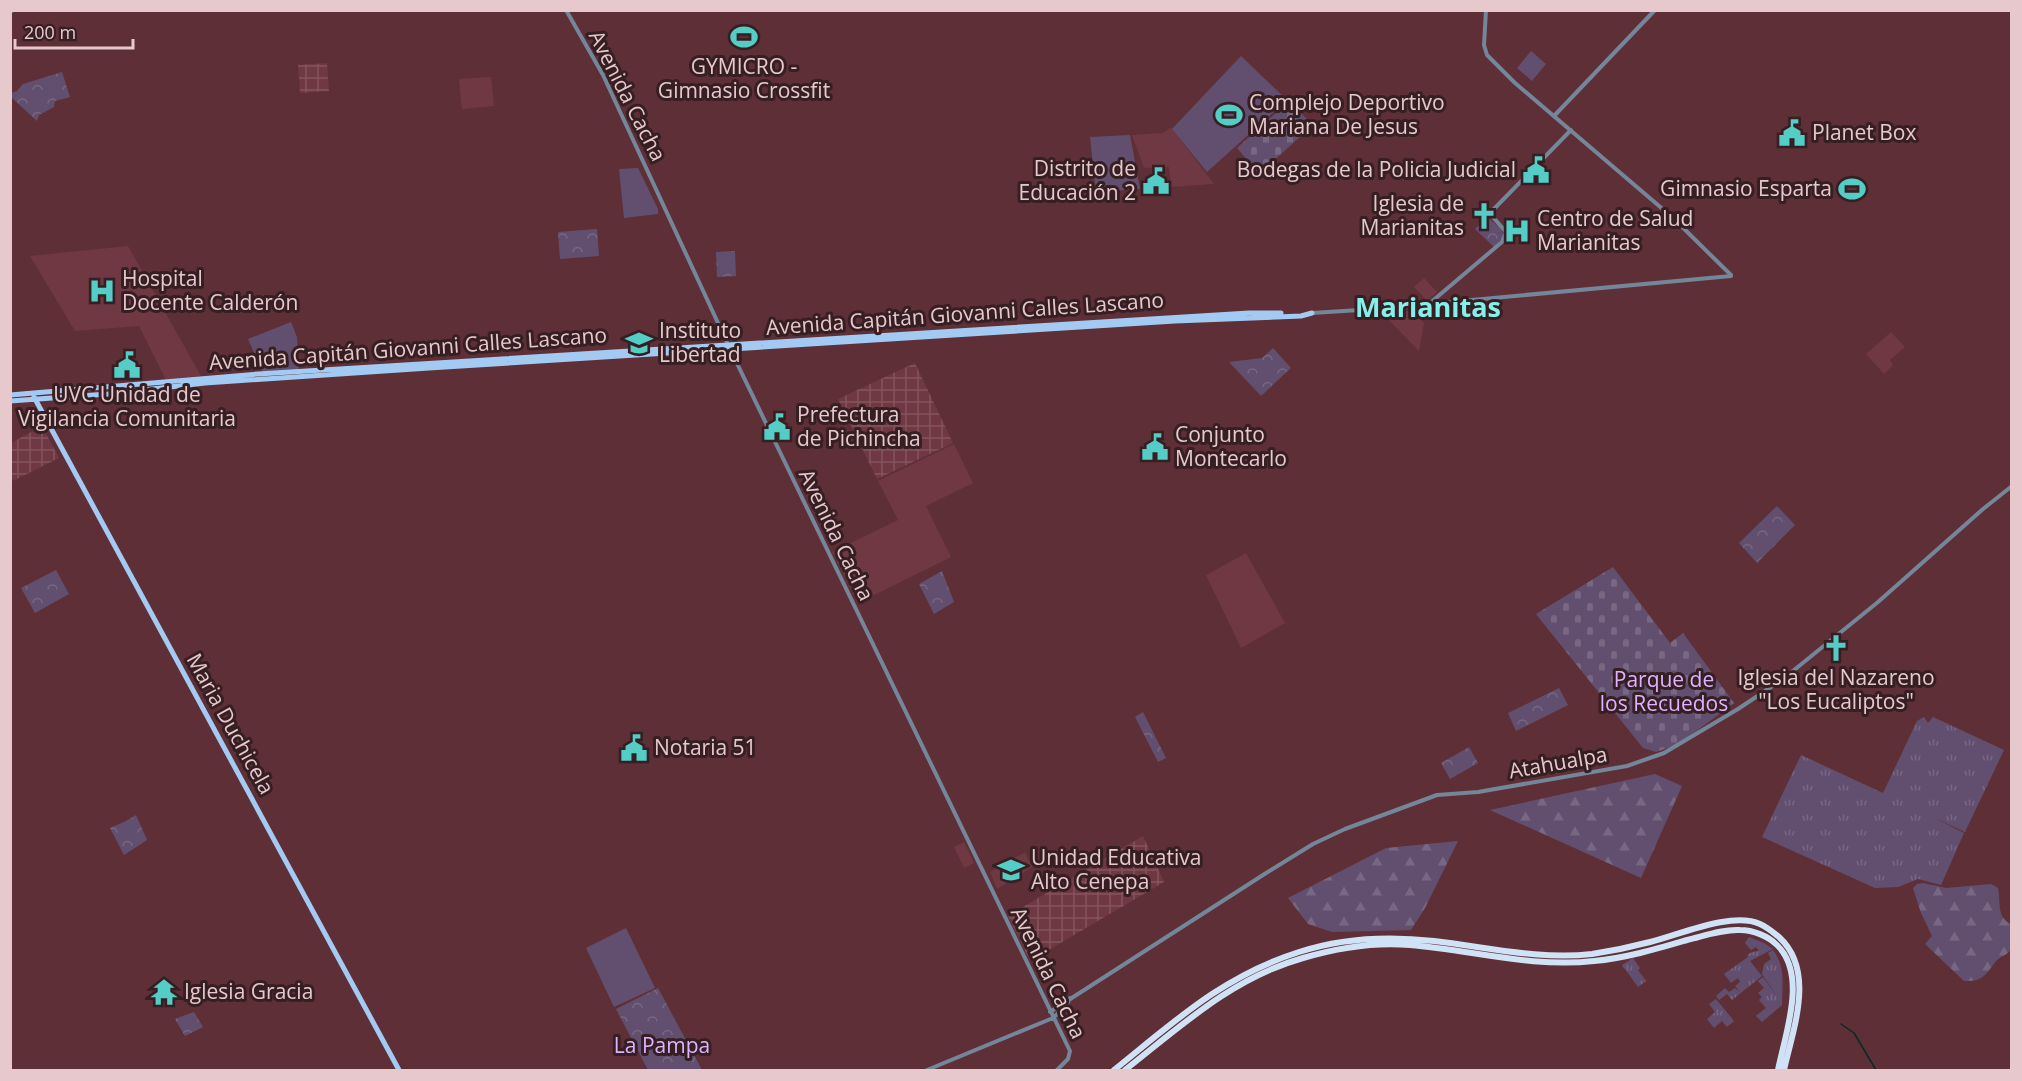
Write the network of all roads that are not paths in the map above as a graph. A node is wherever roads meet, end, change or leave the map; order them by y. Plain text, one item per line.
1 (566, 10) edge
2 (1486, 10) edge
3 (1655, 10) edge
4 (1554, 116) junction
5 (1571, 130) junction
6 (1439, 295) junction
7 (1443, 302) junction
8 (1428, 304) junction
9 (1312, 313) junction
10 (730, 348) junction
11 (10, 395) edge
12 (33, 396) junction
13 (10, 401) edge
14 (2012, 486) edge
15 (1070, 998) junction
16 (1050, 1012) junction
17 (1053, 1018) junction
18 (399, 1071) edge
19 (927, 1071) edge
20 (1057, 1071) edge
21 (1114, 1071) edge
22 (1125, 1071) edge
23 (1778, 1071) edge
24 (1784, 1071) edge

1 - 10 street, Avenida Cacha
2 - 4 street
3 - 4 street
4 - 5 street
5 - 6 street
5 - 7 street, Avenida Capitán Giovanni Calles Lascano
6 - 7 street
6 - 8 street
7 - 8 street, Avenida Capitán Giovanni Calles Lascano
8 - 9 street, Avenida Capitán Giovanni Calles Lascano
9 - 10 main road, Avenida Capitán Giovanni Calles Lascano
9 - 10 main road, Avenida Capitán Giovanni Calles Lascano
10 - 12 main road, Avenida Capitán Giovanni Calles Lascano
10 - 16 street, Avenida Cacha
11 - 12 main road, Avenida Capitán Giovanni Calles Lascano
12 - 13 main road, Avenida Capitán Giovanni Calles Lascano
12 - 18 main road, Maria Duchicela
14 - 15 street, Atahualpa
15 - 16 street, Atahualpa
15 - 17 street, Atahualpa
16 - 17 street, Avenida Cacha
17 - 19 street
17 - 20 street, Avenida Cacha
21 - 24 highway
22 - 23 highway

